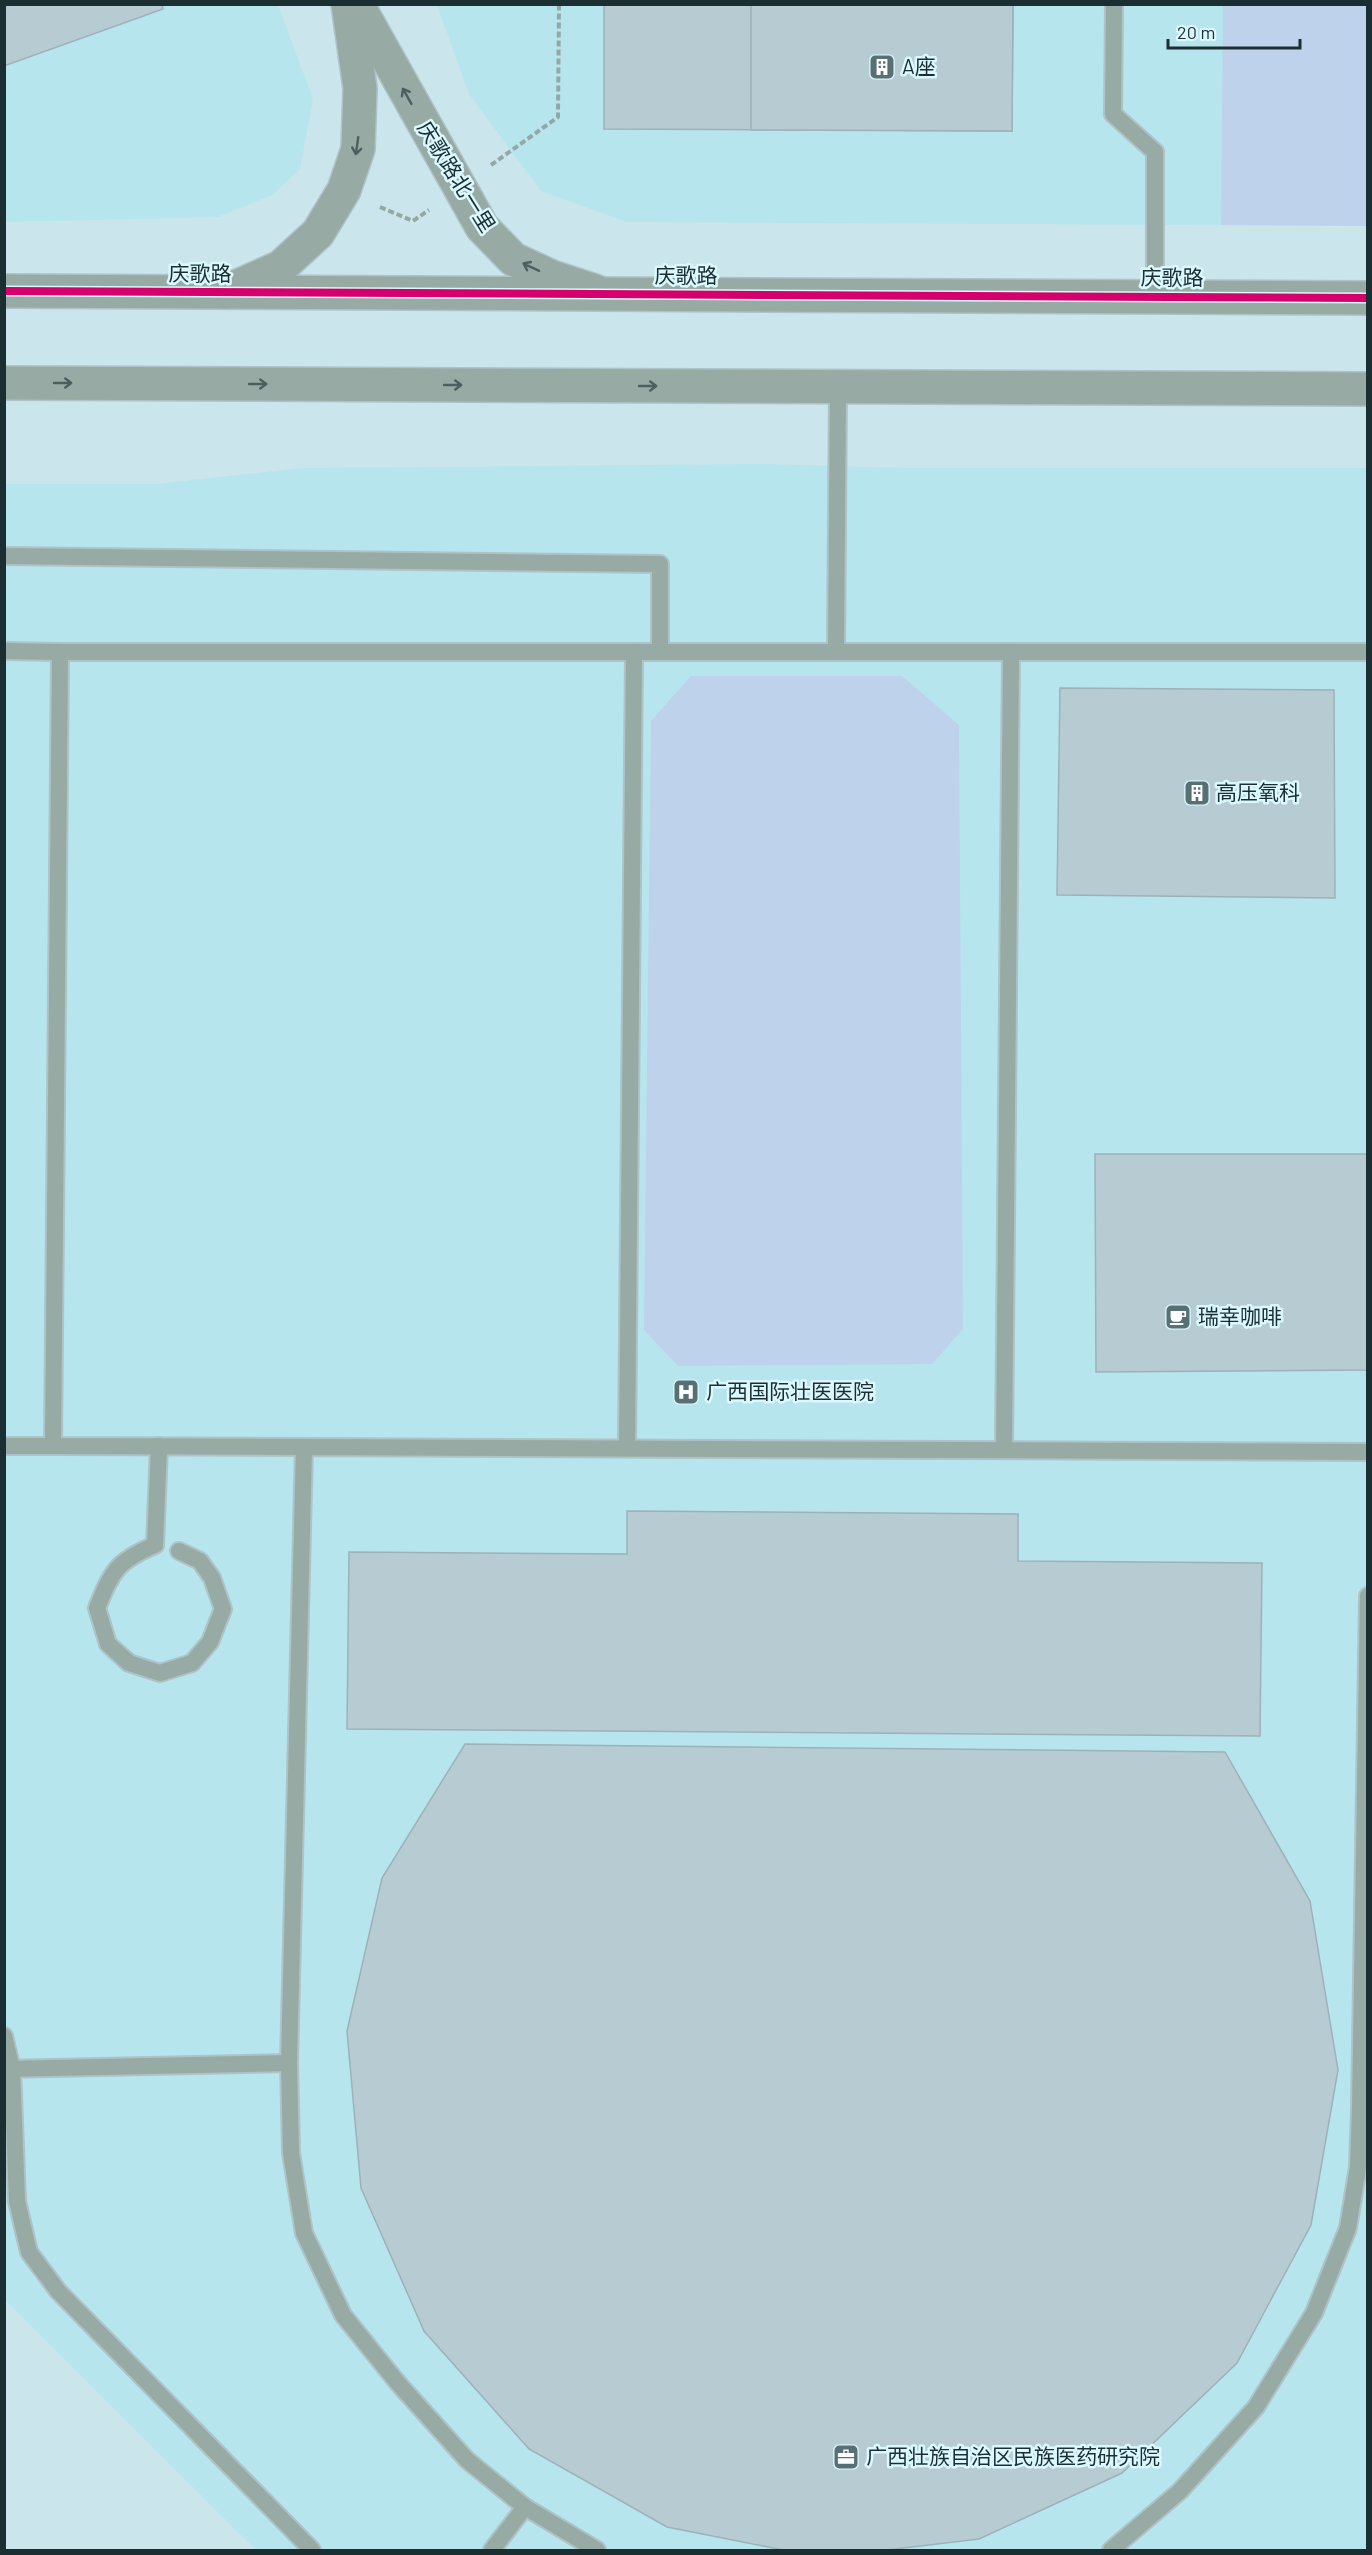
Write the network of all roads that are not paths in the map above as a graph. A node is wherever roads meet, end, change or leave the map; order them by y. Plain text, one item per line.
1 (348, 4) edge
2 (357, 4) edge
3 (1114, 4) edge
4 (4, 291) edge
5 (225, 292) junction
6 (606, 294) junction
7 (1155, 296) junction
8 (1368, 298) edge
9 (4, 383) edge
10 (838, 387) junction
11 (1368, 389) edge
12 (4, 556) edge
13 (4, 651) edge
14 (60, 652) junction
15 (634, 652) junction
16 (660, 652) junction
17 (836, 652) junction
18 (1011, 652) junction
19 (1368, 652) edge
20 (4, 1446) edge
21 (53, 1446) junction
22 (159, 1446) junction
23 (304, 1447) junction
24 (627, 1448) junction
25 (1004, 1450) junction
26 (1368, 1452) edge
27 (179, 1551) dead end
28 (1368, 1596) edge
29 (1366, 1761) edge
30 (4, 2036) edge
31 (289, 2063) junction
32 (8, 2069) edge
33 (525, 2507) junction
34 (312, 2550) edge
35 (492, 2550) edge
36 (597, 2550) edge
37 (1111, 2550) edge

1 -> 5 street
6 -> 2 street, 庆歌路北一里
3 - 7 lane
4 - 5 street, 庆歌路
5 - 6 street, 庆歌路
6 - 7 street, 庆歌路
7 - 8 street, 庆歌路
9 -> 10 street
10 - 11 street
10 - 17 lane
12 - 16 lane
13 - 14 lane
14 - 15 lane
14 - 21 lane
15 - 16 lane
15 - 24 lane
16 - 17 lane
17 - 18 lane
18 - 19 lane
18 - 25 lane
20 - 21 lane
21 - 22 lane
22 - 23 lane
22 - 27 lane
23 - 24 lane
23 - 31 lane
24 - 25 lane
25 - 26 lane
28 - 29 lane
29 - 37 lane
30 - 32 lane
31 - 32 lane
31 - 33 lane
32 - 34 lane
33 - 35 lane
33 - 36 lane

